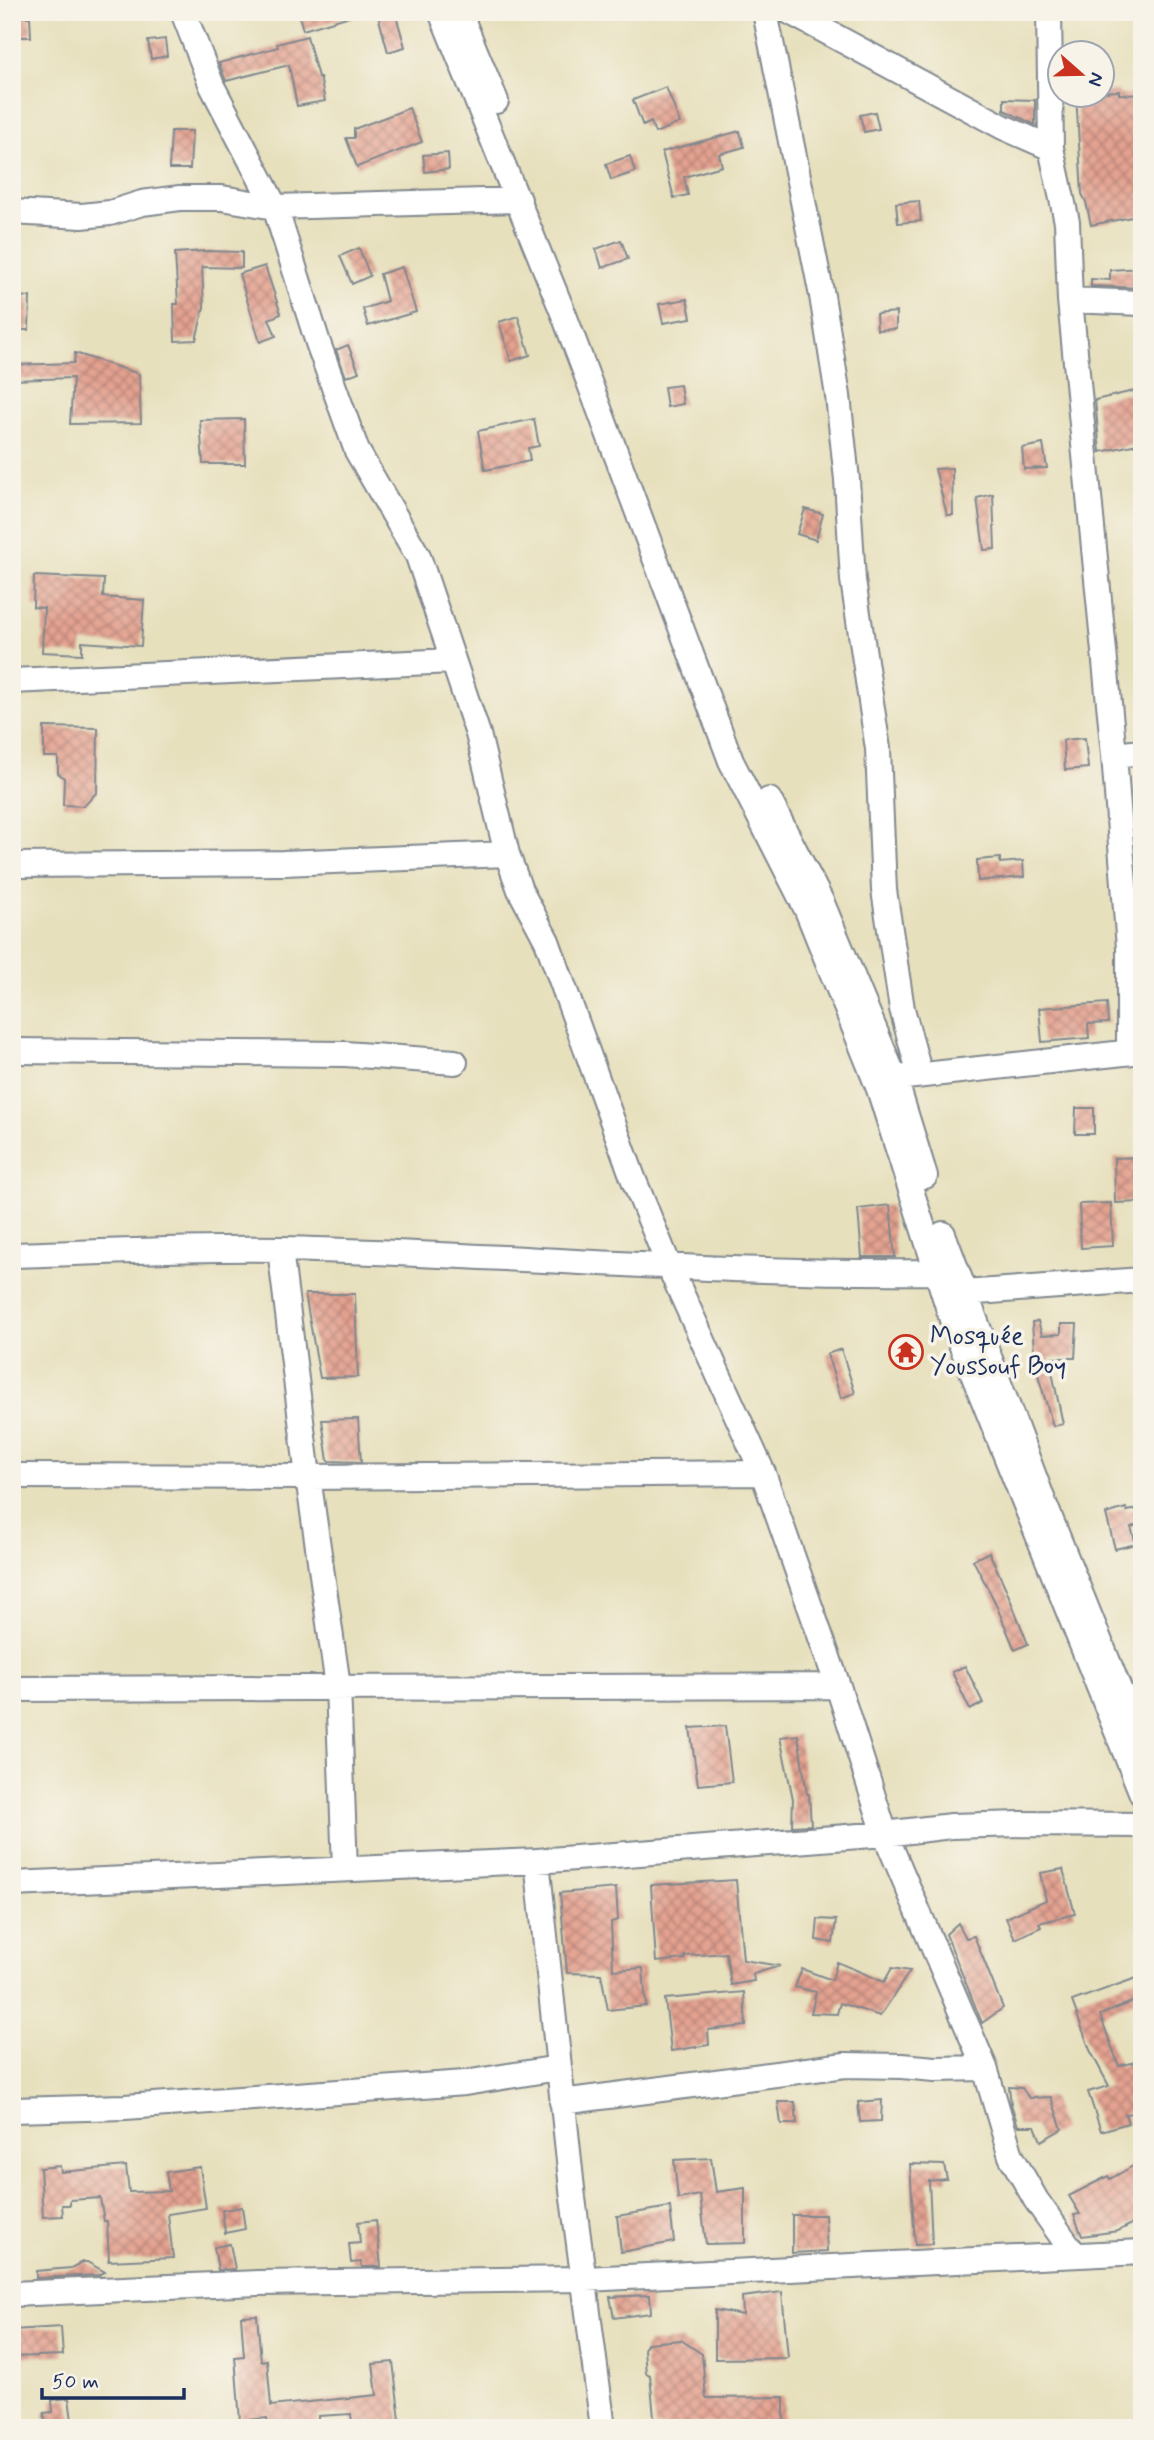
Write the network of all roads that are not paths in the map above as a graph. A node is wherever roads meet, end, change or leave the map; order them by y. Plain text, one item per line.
1 (183, 12) edge
2 (440, 12) edge
3 (459, 12) edge
4 (765, 12) edge
5 (790, 12) edge
6 (1049, 12) edge
7 (1051, 148) junction
8 (519, 200) junction
9 (275, 207) junction
10 (12, 212) edge
11 (1070, 300) junction
12 (1142, 303) edge
13 (453, 661) junction
14 (12, 681) edge
15 (1142, 752) edge
16 (1114, 755) junction
17 (507, 854) junction
18 (12, 865) edge
19 (12, 1051) edge
20 (1135, 1051) edge
21 (455, 1062) dead end
22 (920, 1075) junction
23 (895, 1079) junction
24 (280, 1249) junction
25 (12, 1255) edge
26 (669, 1266) junction
27 (1142, 1280) edge
28 (949, 1286) junction
29 (763, 1473) junction
30 (12, 1476) edge
31 (308, 1477) junction
32 (338, 1686) junction
33 (838, 1686) junction
34 (12, 1689) edge
35 (1142, 1746) edge
36 (1142, 1794) edge
37 (1142, 1825) edge
38 (884, 1834) junction
39 (537, 1861) junction
40 (345, 1868) junction
41 (12, 1884) edge
42 (558, 2068) junction
43 (985, 2068) junction
44 (562, 2102) junction
45 (12, 2110) edge
46 (1142, 2252) edge
47 (1075, 2255) junction
48 (585, 2279) junction
49 (12, 2294) edge
50 (603, 2428) edge

1 - 9 street
2 - 8 street
3 - 23 street
4 - 22 street
5 - 7 street
6 - 7 street
7 - 11 street
8 - 9 street
8 - 28 street
9 - 10 street
9 - 13 street
11 - 12 street
11 - 16 street
13 - 14 street
13 - 17 street
15 - 16 street
16 - 20 street
17 - 18 street
17 - 26 street
19 - 21 street
20 - 22 street
22 - 23 street
23 - 28 street
24 - 25 street
24 - 26 street
24 - 31 street
26 - 28 street
26 - 29 street
27 - 28 street
28 - 35 street
28 - 36 street
29 - 31 street
29 - 33 street
30 - 31 street
31 - 32 street
32 - 33 street
32 - 34 street
32 - 40 street
33 - 38 street
37 - 38 street
38 - 39 street
38 - 43 street
39 - 40 street
39 - 42 street
40 - 41 street
42 - 44 street
42 - 45 street
43 - 44 street
43 - 47 street
44 - 48 street
46 - 47 street
47 - 48 street
48 - 49 street
48 - 50 street

